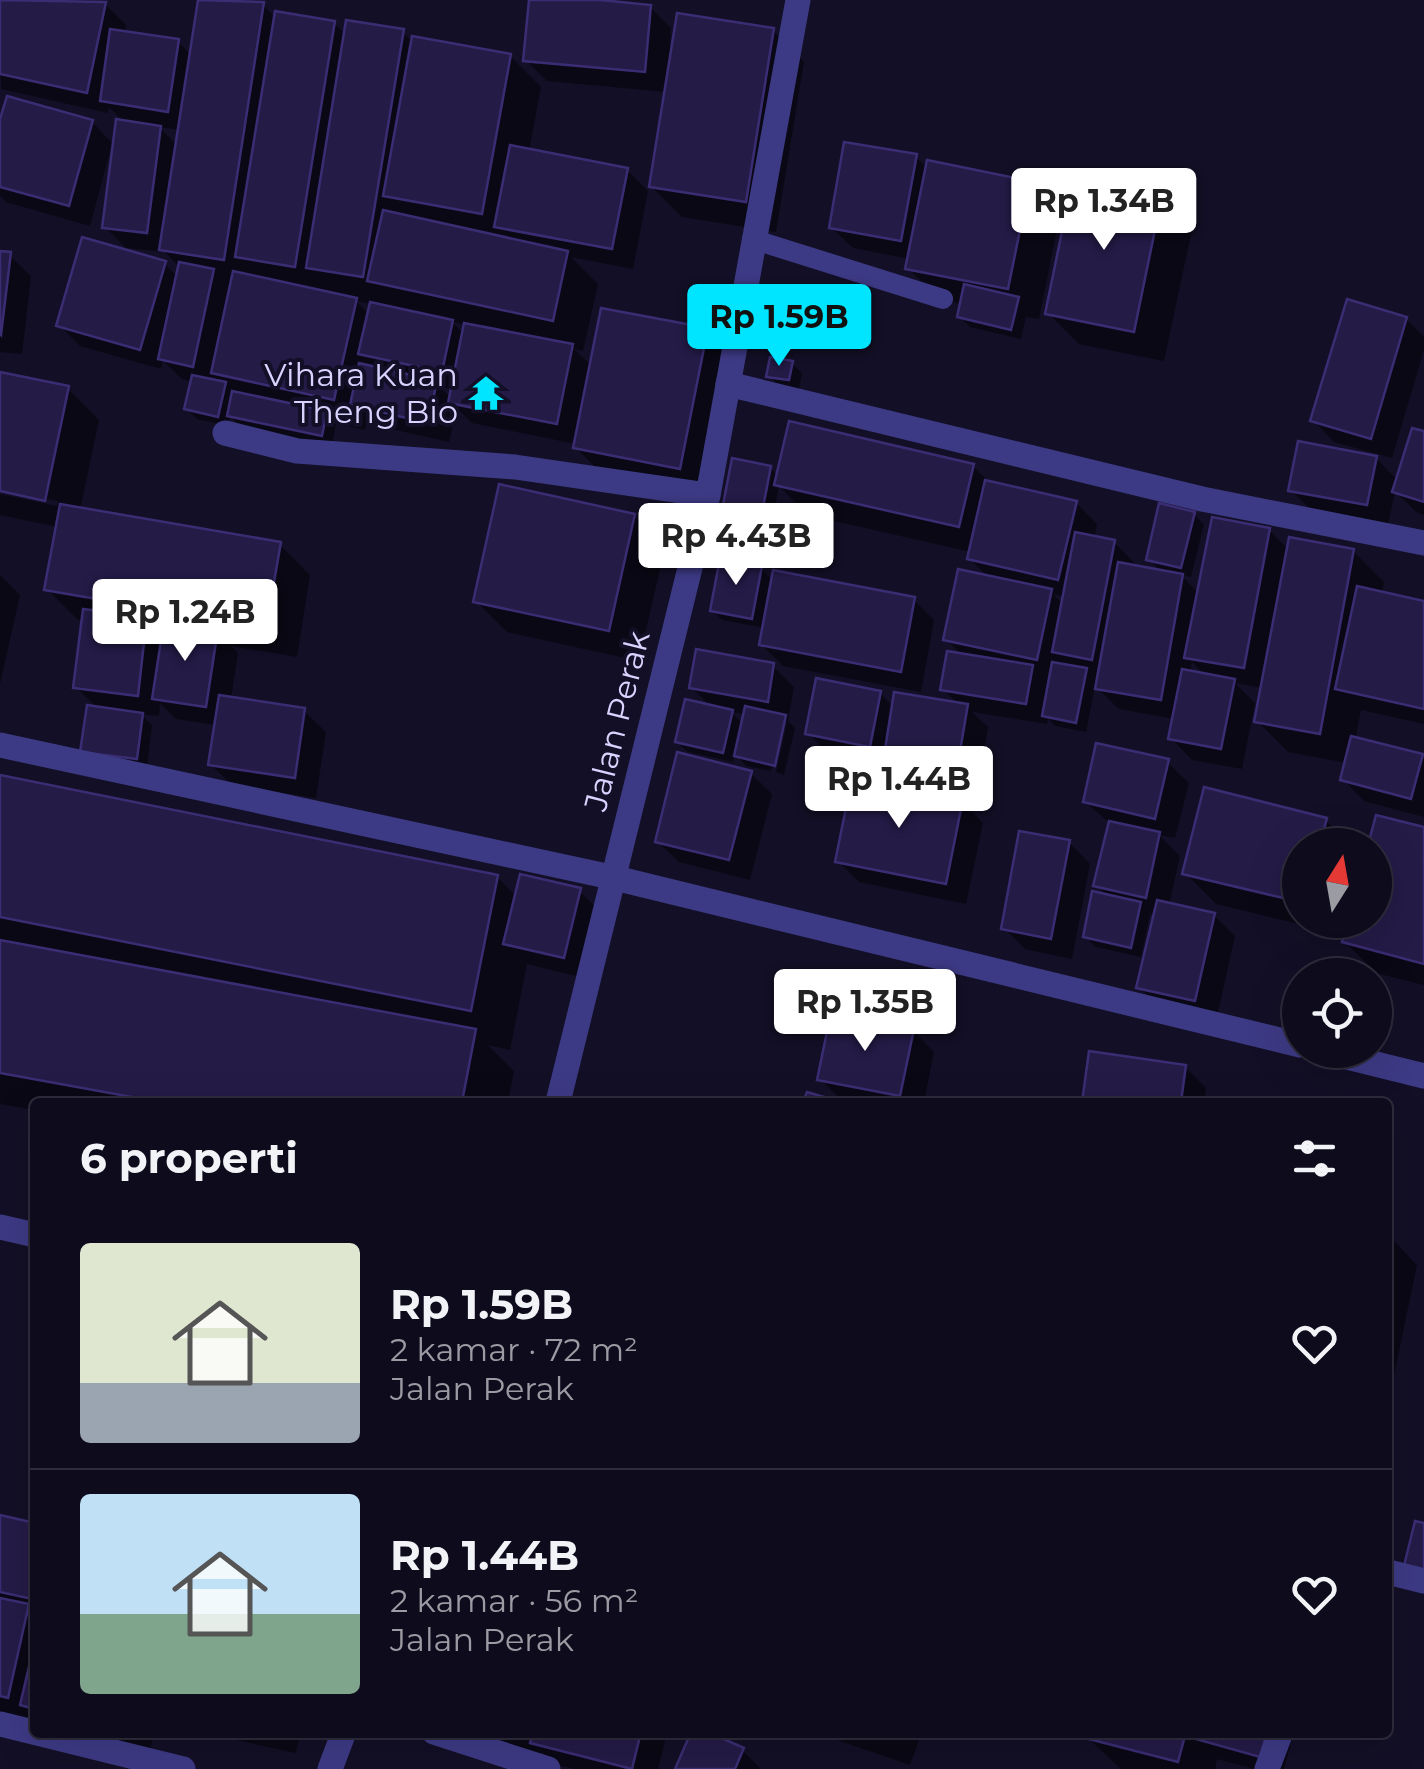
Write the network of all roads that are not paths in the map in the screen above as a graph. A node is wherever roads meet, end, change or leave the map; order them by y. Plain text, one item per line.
1 (798, 0) edge
2 (752, 239) junction
3 (943, 299) dead end
4 (728, 384) junction
5 (225, 434) dead end
6 (708, 494) junction
7 (1424, 543) edge
8 (0, 744) edge
9 (612, 877) junction
10 (1282, 1041) edge
11 (1392, 1068) edge
12 (1424, 1076) edge
13 (559, 1098) edge
14 (0, 1227) edge
15 (30, 1234) edge
16 (1392, 1573) edge
17 (1424, 1581) edge
18 (0, 1724) edge
19 (30, 1731) edge
20 (57, 1738) edge
21 (342, 1738) edge
22 (452, 1738) edge
23 (1279, 1738) edge
24 (183, 1769) edge
25 (330, 1769) edge
26 (548, 1769) edge
27 (1268, 1769) edge

1 - 2 street, Jalan Perak
2 - 3 lane
2 - 4 street, Jalan Perak
4 - 6 street, Jalan Perak
4 - 7 street
5 - 6 street
6 - 9 street, Jalan Perak
8 - 9 street
9 - 10 street
9 - 13 street, Jalan Perak
11 - 12 street
14 - 15 street
16 - 17 street
18 - 19 street
20 - 24 street
21 - 25 street
22 - 26 street
23 - 27 street

